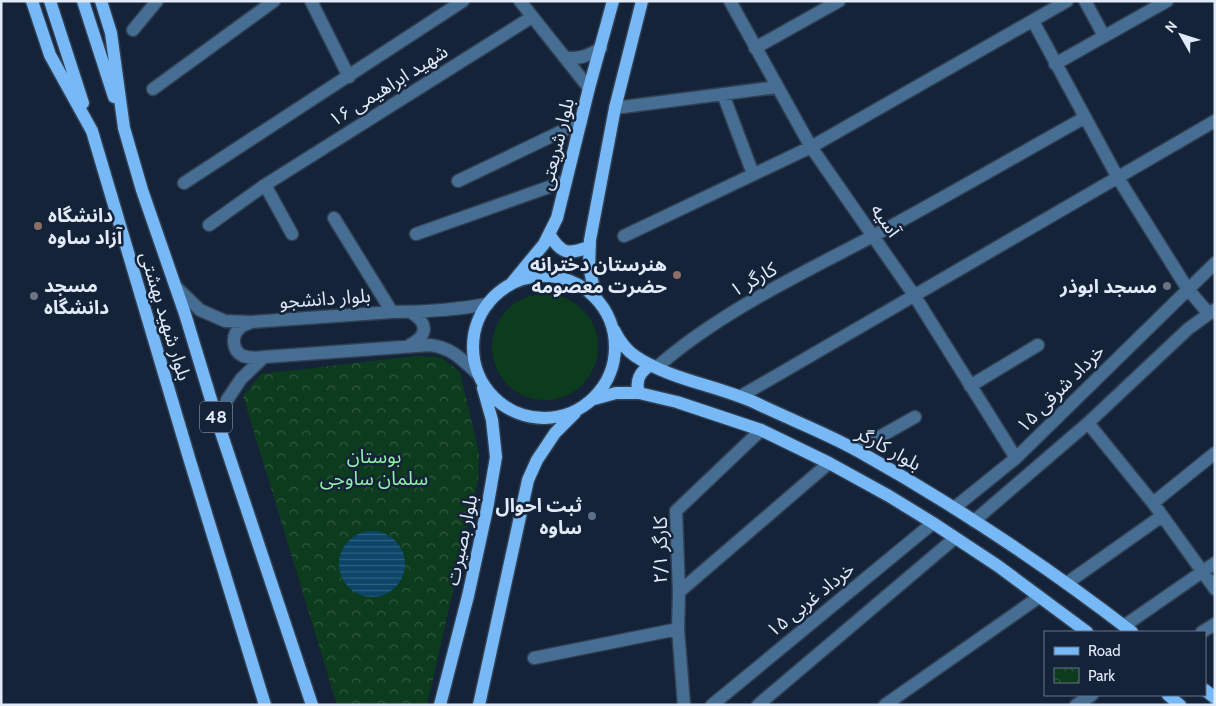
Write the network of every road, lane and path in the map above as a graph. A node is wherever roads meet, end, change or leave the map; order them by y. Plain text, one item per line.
1 (32, 1) edge
2 (50, 1) edge
3 (83, 1) edge
4 (101, 1) edge
5 (158, 1) edge
6 (274, 1) edge
7 (311, 1) edge
8 (463, 1) edge
9 (520, 1) edge
10 (613, 1) edge
11 (642, 1) edge
12 (730, 1) edge
13 (839, 1) edge
14 (1067, 1) edge
15 (1085, 1) edge
16 (1167, 1) edge
17 (532, 17) junction
18 (1033, 21) junction
19 (133, 30) dead end
20 (1104, 36) junction
21 (601, 48) junction
22 (755, 48) junction
23 (564, 57) junction
24 (1055, 64) junction
25 (349, 77) junction
26 (777, 87) junction
27 (588, 88) junction
28 (153, 89) dead end
29 (723, 94) junction
30 (615, 108) junction
31 (1084, 118) junction
32 (1215, 121) edge
33 (581, 122) junction
34 (124, 128) junction
35 (92, 132) junction
36 (811, 147) junction
37 (753, 174) junction
38 (1118, 178) junction
39 (566, 181) junction
40 (458, 182) dead end
41 (184, 183) dead end
42 (265, 185) junction
43 (334, 218) dead end
44 (208, 224) dead end
45 (292, 234) dead end
46 (416, 234) dead end
47 (549, 234) junction
48 (624, 236) dead end
49 (874, 236) junction
50 (589, 247) junction
51 (1214, 265) edge
52 (510, 284) junction
53 (176, 287) junction
54 (1187, 288) junction
55 (914, 295) junction
56 (596, 297) junction
57 (488, 304) junction
58 (392, 312) junction
59 (1212, 312) edge
60 (412, 313) junction
61 (251, 322) junction
62 (614, 330) junction
63 (410, 345) junction
64 (1038, 345) dead end
65 (264, 357) junction
66 (654, 366) junction
67 (480, 378) junction
68 (970, 386) junction
69 (639, 393) junction
70 (741, 396) junction
71 (594, 399) junction
72 (578, 410) junction
73 (915, 417) dead end
74 (1088, 423) junction
75 (219, 426) junction
76 (761, 430) junction
77 (856, 450) junction
78 (1215, 453) edge
79 (1016, 458) junction
80 (829, 463) junction
81 (1153, 503) junction
82 (954, 508) junction
83 (1162, 516) junction
84 (974, 521) junction
85 (933, 523) junction
86 (955, 538) junction
87 (1215, 563) edge
88 (1203, 571) junction
89 (1067, 583) junction
90 (1215, 589) edge
91 (679, 592) junction
92 (1039, 597) junction
93 (1215, 624) edge
94 (678, 629) junction
95 (1128, 629) edge
96 (1086, 631) edge
97 (1204, 631) edge
98 (534, 658) dead end
99 (1090, 696) edge
100 (1169, 696) edge
101 (265, 705) edge
102 (312, 705) edge
103 (440, 705) edge
104 (480, 705) edge
105 (684, 705) edge
106 (712, 705) edge
107 (758, 705) edge
108 (885, 705) edge
109 (1076, 705) edge
110 (1180, 705) edge

1 - 35 main road, بلوار شهید بهشتی
2 - 35 main road, 48
3 - 34 main road, 48
4 - 34 main road, بلوار شهید بهشتی
5 - 19 street
6 - 28 street
7 - 25 street
8 - 25 street
9 - 17 street
10 - 21 main road, بلوار شریعتی
11 - 30 main road
12 - 22 street, آسیه
13 - 22 street
14 - 18 street
15 - 20 street
16 - 20 street
17 - 23 street
17 - 42 street, شهید ابراهیمی ۱۶
18 - 24 street
18 - 36 street
20 - 24 street
21 - 23 street
21 - 27 main road, بلوار شریعتی
22 - 26 street, آسیه
23 - 27 street
24 - 31 street
25 - 41 street
26 - 29 street
26 - 36 street, آسیه
27 - 33 main road, بلوار شریعتی
29 - 30 street
29 - 37 street
30 - 50 main road
31 - 38 street
31 - 49 street, کارگر ۱
32 - 38 street
33 - 39 main road, بلوار شریعتی
33 - 40 street
34 - 53 main road, بلوار شهید بهشتی / 48
35 - 101 main road, بلوار شهید بهشتی / 48
36 - 37 street
36 - 49 street, آسیه
37 - 48 street
38 - 54 street
38 - 55 street
39 - 46 street
39 - 47 main road, بلوار شریعتی
42 - 44 street, شهید ابراهیمی ۱۶
42 - 45 street
43 - 58 street
47 - 50 main road
47 - 52 main road, بلوار شریعتی
49 - 55 street, آسیه
49 - 66 street, کارگر ۱
50 - 56 main road
51 - 54 street, ۱۵ خرداد شرقی
52 - 56 main road
52 - 57 main road
53 - 61 street, بلوار دانشجو
53 - 75 main road, بلوار شهید بهشتی / 48
54 - 59 street
54 - 79 street, ۱۵ خرداد شرقی
55 - 68 street, آسیه
55 - 70 street
56 - 62 main road
57 - 60 street, بلوار دانشجو
57 - 67 main road
58 - 60 street, بلوار دانشجو
58 - 61 street, بلوار دانشجو
59 - 74 street
60 - 63 street
61 - 65 street
62 - 66 main road, بلوار کارگر
62 - 71 main road
63 - 65 street
63 - 67 street
64 - 68 street
65 - 75 street
66 - 69 main road
66 - 70 main road, بلوار کارگر
67 - 72 main road
67 - 103 main road, بلوار بصیرت
68 - 79 street, آسیه
69 - 71 main road
69 - 76 main road
70 - 77 main road, بلوار کارگر
71 - 72 main road
72 - 104 main road
73 - 77 street
74 - 81 street
74 - 84 street
75 - 102 main road, بلوار شهید بهشتی / 48
76 - 80 main road
76 - 91 street, کارگر ۲/۱
77 - 82 main road, بلوار کارگر
78 - 81 street
79 - 82 street, ۱۵ خرداد شرقی
80 - 85 main road
80 - 91 street
81 - 83 street
82 - 84 main road, بلوار کارگر
83 - 88 street
83 - 89 street
84 - 89 main road, بلوار کارگر
85 - 86 main road
85 - 106 street, ۱۵ خرداد غربی
86 - 92 main road
86 - 107 street
87 - 88 street
88 - 90 street
88 - 95 street
89 - 95 main road, بلوار کارگر
91 - 94 street, کارگر ۲/۱
92 - 96 main road
92 - 108 street
93 - 97 street
94 - 98 street
94 - 105 street, کارگر ۲/۱
99 - 109 street
100 - 110 main road

